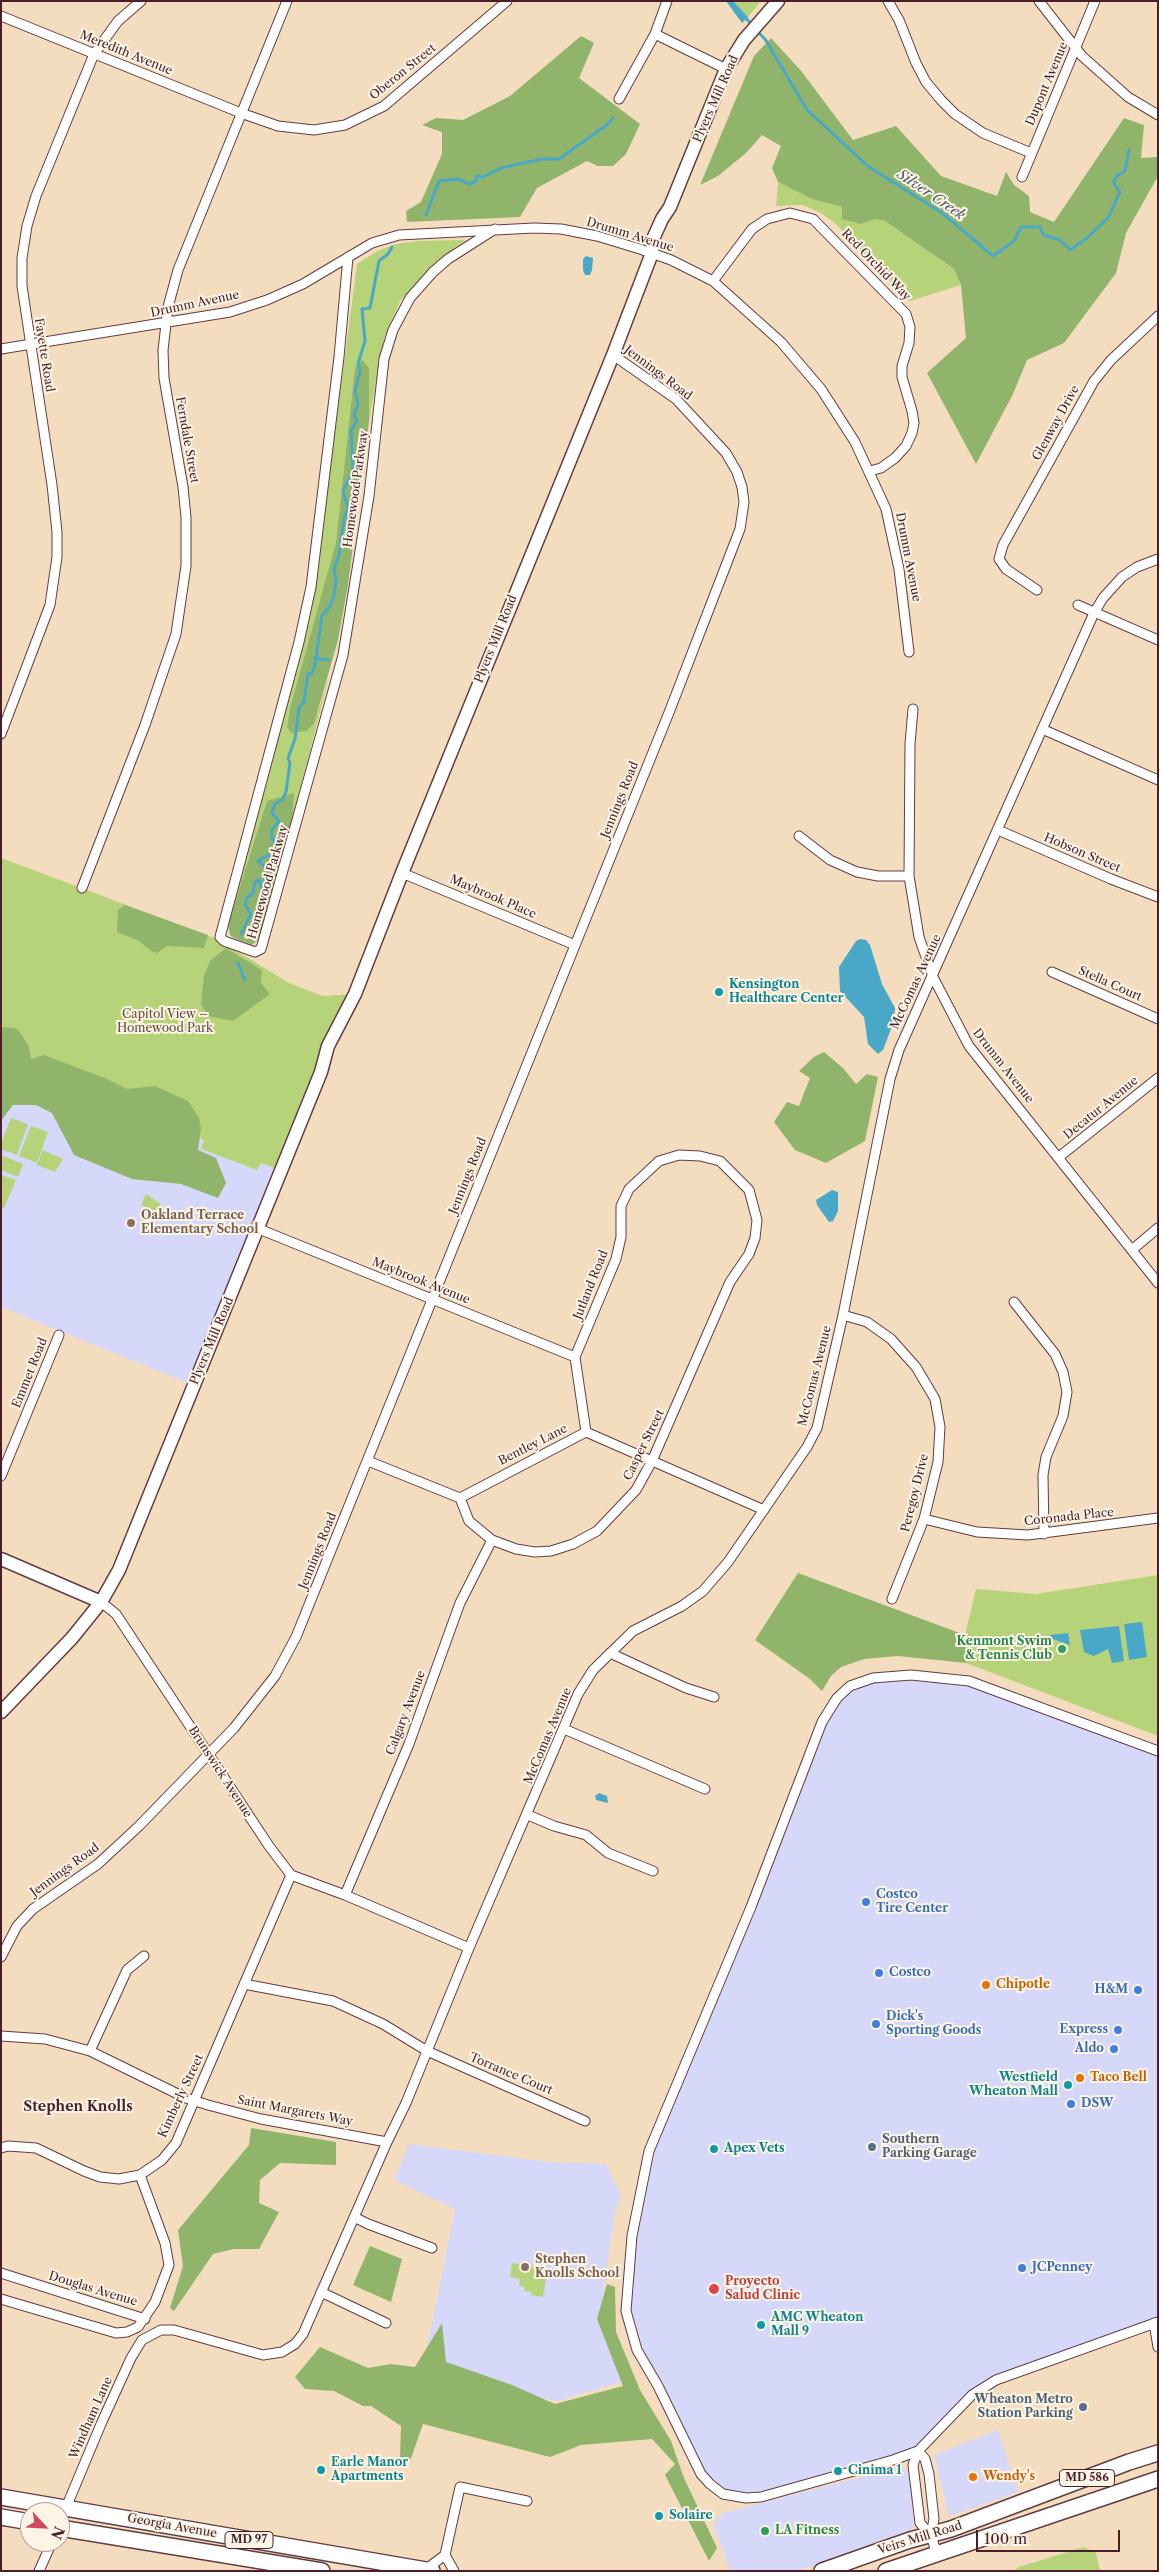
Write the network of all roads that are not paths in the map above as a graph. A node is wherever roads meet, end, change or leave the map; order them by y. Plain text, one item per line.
1 (141, 1) edge
2 (287, 1) edge
3 (507, 1) edge
4 (667, 1) edge
5 (778, 1) edge
6 (888, 1) edge
7 (1039, 1) edge
8 (1095, 1) edge
9 (1, 16) edge
10 (655, 34) junction
11 (1076, 49) junction
12 (94, 54) junction
13 (726, 69) junction
14 (619, 99) dead end
15 (241, 113) junction
16 (1158, 115) edge
17 (1031, 152) junction
18 (1022, 177) dead end
19 (495, 229) junction
20 (652, 253) junction
21 (348, 257) junction
22 (713, 281) junction
23 (1158, 316) edge
24 (166, 324) junction
25 (30, 345) junction
26 (1, 349) edge
27 (613, 355) junction
28 (870, 471) junction
29 (1158, 559) edge
30 (1037, 590) dead end
31 (1078, 605) dead end
32 (1094, 613) junction
33 (1158, 640) edge
34 (909, 652) dead end
35 (913, 709) dead end
36 (1042, 730) junction
37 (1, 734) edge
38 (1158, 780) edge
39 (998, 830) junction
40 (799, 836) dead end
41 (402, 873) junction
42 (909, 876) junction
43 (82, 888) dead end
44 (1158, 896) edge
45 (575, 945) junction
46 (1052, 972) dead end
47 (933, 977) junction
48 (1158, 1019) edge
49 (1158, 1078) edge
50 (1060, 1157) junction
51 (754, 1207) joint
52 (1158, 1228) edge
53 (259, 1229) junction
54 (1133, 1249) junction
55 (1158, 1283) edge
56 (432, 1299) junction
57 (1014, 1302) dead end
58 (843, 1315) junction
59 (59, 1335) dead end
60 (575, 1357) junction
61 (586, 1432) junction
62 (368, 1461) junction
63 (652, 1461) junction
64 (1, 1476) edge
65 (460, 1498) junction
66 (764, 1510) junction
67 (1158, 1518) edge
68 (924, 1520) junction
69 (1044, 1534) junction
70 (492, 1540) junction
71 (1, 1559) edge
72 (892, 1599) dead end
73 (99, 1604) junction
74 (610, 1653) junction
75 (714, 1697) dead end
76 (1, 1712) edge
77 (564, 1730) junction
78 (1158, 1750) edge
79 (208, 1754) junction
80 (705, 1789) dead end
81 (528, 1815) junction
82 (653, 1871) dead end
83 (290, 1875) junction
84 (345, 1895) junction
85 (469, 1948) junction
86 (144, 1956) dead end
87 (1, 1957) edge
88 (244, 1984) junction
89 (1, 2036) edge
90 (90, 2051) junction
91 (427, 2051) junction
92 (194, 2101) junction
93 (585, 2121) dead end
94 (387, 2142) junction
95 (1, 2148) edge
96 (140, 2176) junction
97 (354, 2217) junction
98 (432, 2248) dead end
99 (1, 2273) edge
100 (321, 2292) junction
101 (1, 2298) edge
102 (145, 2318) junction
103 (1156, 2322) edge
104 (386, 2323) dead end
105 (1158, 2347) edge
106 (918, 2451) junction
107 (1158, 2453) edge
108 (1158, 2479) edge
109 (1, 2497) edge
110 (527, 2501) dead end
111 (69, 2502) edge
112 (20, 2503) edge
113 (70, 2516) edge
114 (1, 2517) edge
115 (20, 2520) edge
116 (70, 2530) edge
117 (931, 2535) junction
118 (48, 2552) edge
119 (445, 2555) junction
120 (937, 2555) junction
121 (429, 2570) edge
122 (39, 2571) edge
123 (322, 2571) edge
124 (454, 2571) edge
125 (822, 2571) edge
126 (886, 2571) edge

1 - 12 street, Fayette Road
2 - 15 street, Ferndale Street
3 - 15 street, Oberon Street
4 - 10 street
5 - 13 street, Plyers Mill Road
6 - 17 street
7 - 11 street
8 - 11 street, Dupont Avenue
9 - 12 street, Meredith Avenue
10 - 13 street
10 - 14 street
11 - 16 street
11 - 17 street, Dupont Avenue
12 - 15 street, Meredith Avenue
12 - 25 street, Fayette Road
13 - 20 street, Plyers Mill Road
15 - 24 street, Ferndale Street
17 - 18 street, Dupont Avenue
19 - 20 street, Drumm Avenue
19 - 21 street, Drumm Avenue
19 - 21 street, Homewood Parkway
20 - 22 street, Drumm Avenue
20 - 27 street, Plyers Mill Road
21 - 24 street, Drumm Avenue
22 - 28 street, Drumm Avenue
22 - 28 street, Red Orchid Way
23 - 30 street, Glenway Drive
24 - 25 street, Drumm Avenue
24 - 43 street, Ferndale Street
25 - 26 street, Drumm Avenue
25 - 37 street, Fayette Road
27 - 41 street, Plyers Mill Road
27 - 45 street, Jennings Road
28 - 34 street, Drumm Avenue
29 - 32 street, McComas Avenue
31 - 32 street
32 - 33 street
32 - 36 street, McComas Avenue
35 - 42 street, Drumm Avenue
36 - 38 street
36 - 39 street, McComas Avenue
39 - 44 street, Hobson Street
39 - 47 street, McComas Avenue
40 - 42 street
41 - 45 street, Maybrook Place
41 - 53 street, Plyers Mill Road
42 - 47 street, Drumm Avenue
45 - 56 street, Jennings Road
46 - 48 street, Stella Court
47 - 50 street, Drumm Avenue
47 - 58 street, McComas Avenue
49 - 50 street, Decatur Avenue
50 - 54 street, Drumm Avenue
51 - 60 street, Jutland Road
51 - 63 street, Casper Street
52 - 54 street
53 - 56 street, Maybrook Avenue
53 - 73 street, Plyers Mill Road
54 - 55 street, Drumm Avenue
56 - 60 street, Maybrook Avenue
56 - 62 street, Jennings Road
57 - 69 street
58 - 66 street, McComas Avenue
58 - 68 street, Peregoy Drive
59 - 64 street, Emmet Road
60 - 61 street
61 - 63 street, Bentley Lane
61 - 65 street, Bentley Lane
62 - 65 street
62 - 79 street, Jennings Road
63 - 66 street, Bentley Lane
63 - 70 street, Casper Street
65 - 70 street, Casper Street
66 - 74 street, McComas Avenue
67 - 69 street, Coronada Place
68 - 69 street, Coronada Place
68 - 72 street, Peregoy Drive
70 - 84 street, Calgary Avenue
71 - 73 street, Brunswick Avenue
73 - 76 street, Plyers Mill Road
73 - 79 street, Brunswick Avenue
74 - 75 street
74 - 77 street, McComas Avenue
77 - 80 street
77 - 81 street, McComas Avenue
78 - 106 street
79 - 83 street, Brunswick Avenue
79 - 87 street, Jennings Road
81 - 82 street
81 - 85 street, McComas Avenue
83 - 84 street
83 - 88 street, Kimberly Street
84 - 85 street
85 - 91 street, McComas Avenue
86 - 90 street
88 - 91 street, Torrance Court
88 - 92 street, Kimberly Street
89 - 90 street, Saint Margarets Way
90 - 92 street, Saint Margarets Way
91 - 93 street, Torrance Court
91 - 94 street, McComas Avenue
92 - 94 street, Saint Margarets Way
92 - 96 street, Kimberly Street
94 - 97 street
95 - 96 street
96 - 102 street
97 - 98 street
97 - 100 street
99 - 102 street, Douglas Avenue
100 - 104 street
100 - 111 street, Windham Lane
101 - 102 street, Douglas Avenue
103 - 105 street
103 - 106 street
106 - 117 street
106 - 117 street
107 - 117 main road, Veirs Mill Road / MD 586
108 - 120 main road, Veirs Mill Road / MD 586
109 - 112 main road, Georgia Avenue / MD 97
110 - 119 street
113 - 121 main road, Georgia Avenue / MD 97
114 - 115 main road
116 - 123 main road, Georgia Avenue / MD 97
117 - 120 street
117 - 125 main road, Veirs Mill Road / MD 586
118 - 122 street
119 - 121 street
119 - 124 street
120 - 126 main road, Veirs Mill Road / MD 586

